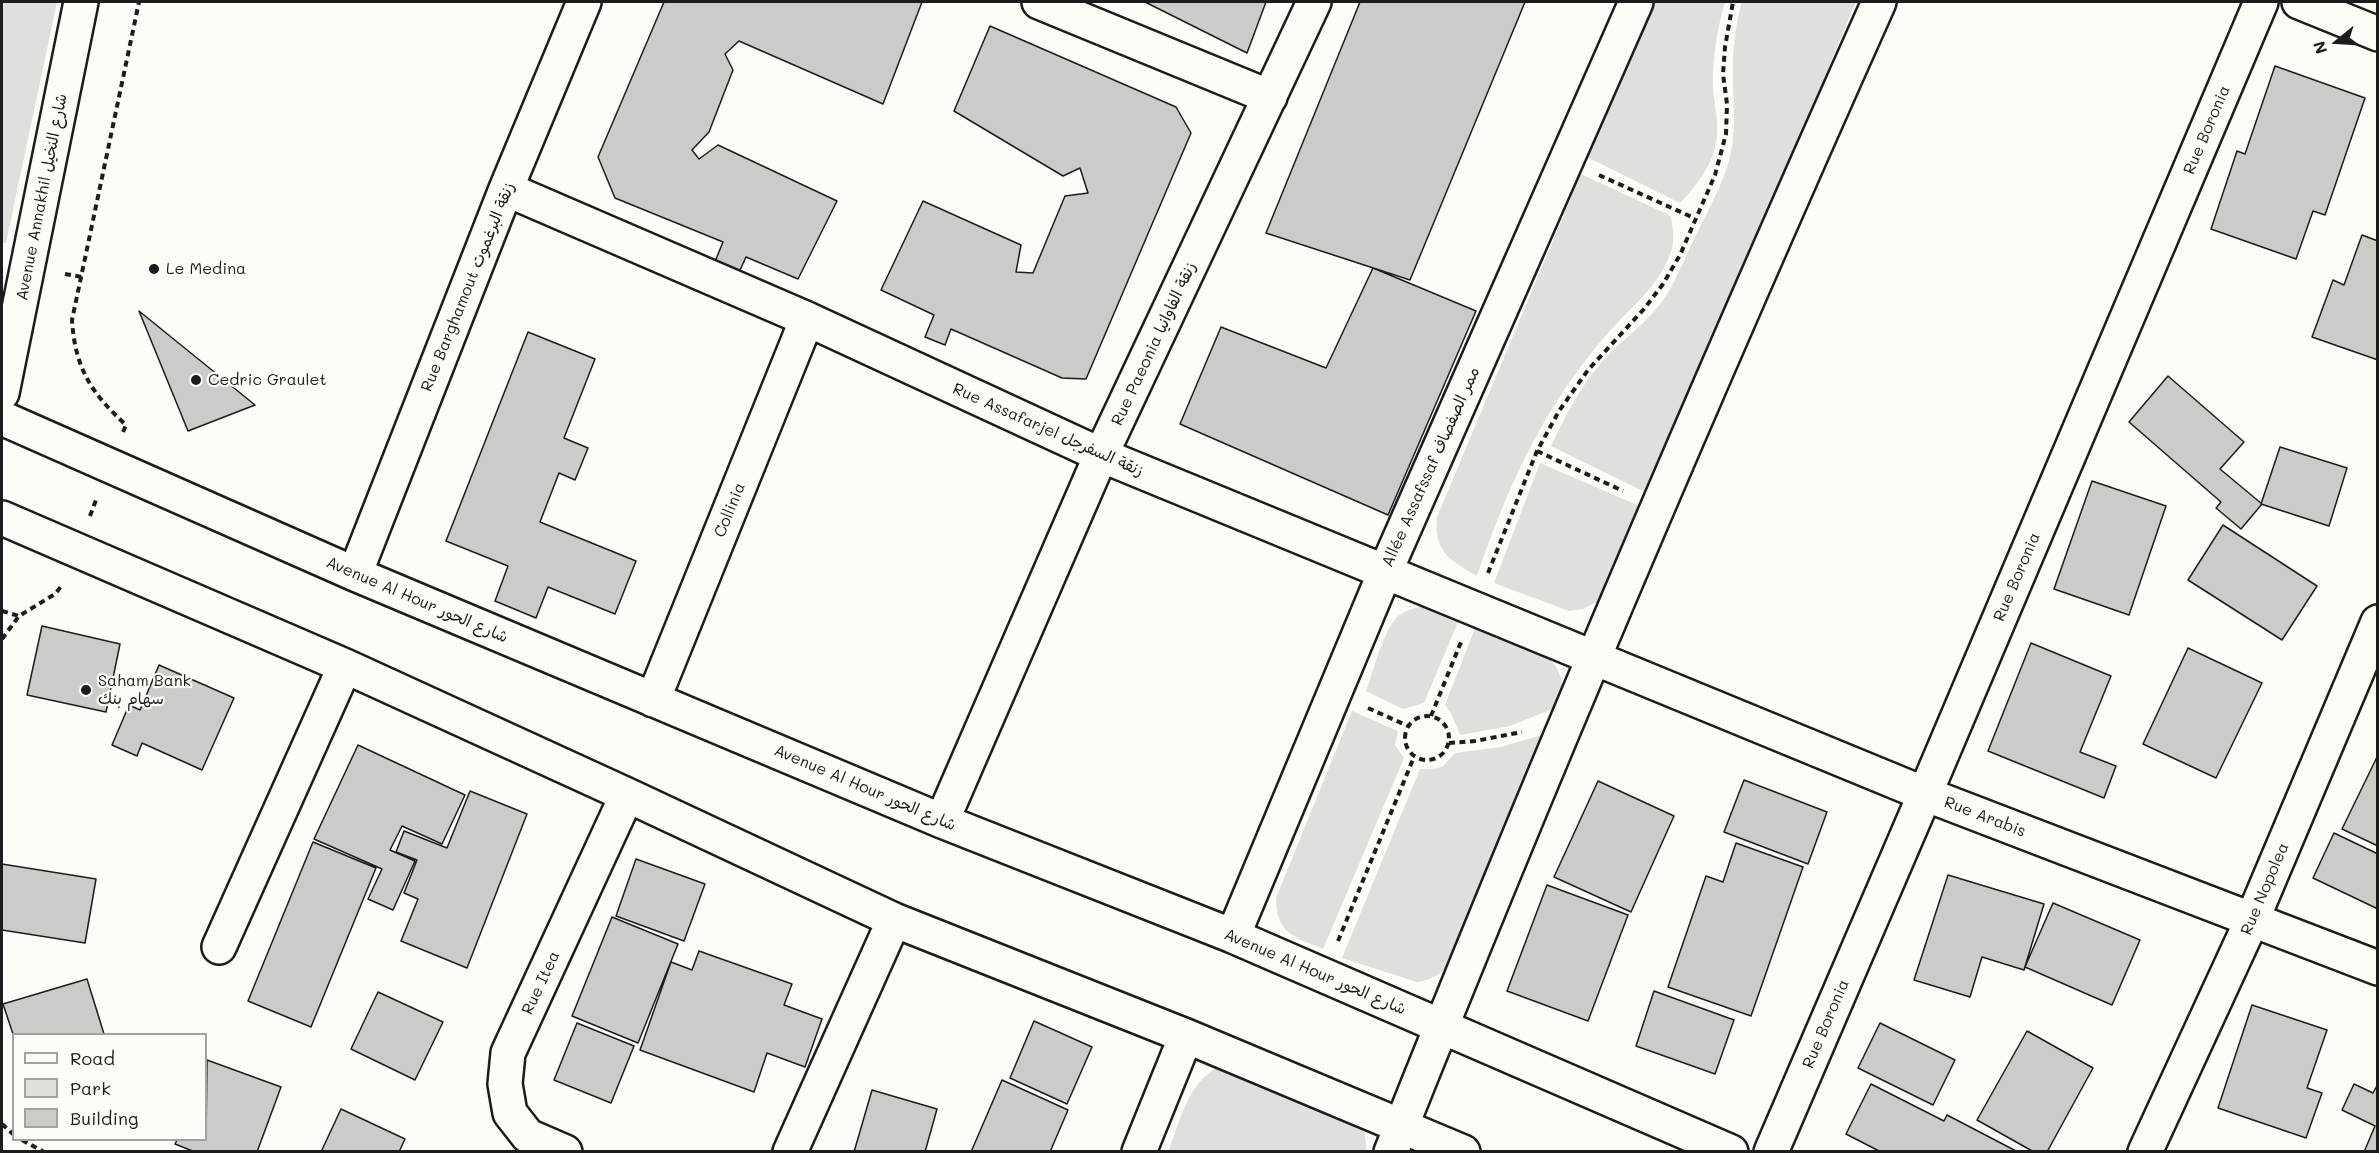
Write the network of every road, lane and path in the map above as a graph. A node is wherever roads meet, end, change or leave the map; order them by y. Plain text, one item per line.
1 (81, 2) edge
2 (139, 2) edge
3 (584, 2) edge
4 (1039, 2) edge
5 (1314, 2) edge
6 (1636, 2) edge
7 (1733, 2) edge
8 (1879, 2) edge
9 (2261, 2) edge
10 (2300, 2) edge
11 (2378, 34) edge
12 (1269, 97) junction
13 (1566, 159) junction
14 (506, 189) junction
15 (1694, 218) junction
16 (807, 320) junction
17 (2, 393) edge
18 (2, 418) edge
19 (1537, 451) junction
20 (1101, 455) junction
21 (110, 466) junction
22 (1658, 508) junction
23 (2, 518) edge
24 (76, 551) junction
25 (1384, 572) junction
26 (355, 574) junction
27 (1474, 608) junction
28 (2, 611) edge
29 (19, 616) junction
30 (2378, 622) edge
31 (2, 639) edge
32 (1595, 657) junction
33 (345, 666) junction
34 (653, 700) junction
35 (1571, 715) junction
36 (1431, 716) junction
37 (1449, 743) junction
38 (1414, 757) junction
39 (1925, 794) junction
40 (627, 795) junction
41 (942, 821) junction
42 (894, 920) junction
43 (2252, 920) junction
44 (1233, 936) junction
45 (219, 946) dead end
46 (2378, 968) edge
47 (1324, 975) junction
48 (1442, 1026) junction
49 (1186, 1036) junction
50 (1396, 1138) edge
51 (24, 1141) edge
52 (44, 1152) edge
53 (565, 1152) edge
54 (790, 1152) edge
55 (1139, 1152) edge
56 (1462, 1152) edge
57 (1731, 1152) edge
58 (1771, 1152) edge
59 (2145, 1152) edge

1 - 17 street, Avenue Annakhil شارع النخيل
2 - 21 path
3 - 14 street, Rue Barghamout زنقة البرغموت
4 - 12 street
5 - 12 street, Rue Paeonia زنقة الفاوانيا
6 - 13 street, Allée Assafssaf ممر الصفصاف
7 - 15 path
8 - 22 street
9 - 39 street, Rue Boronia
10 - 11 street
12 - 20 street, Rue Paeonia زنقة الفاوانيا
13 - 15 path
13 - 25 street, Allée Assafssaf ممر الصفصاف
14 - 16 street, Rue Assafarjel زنقة السفرجل
14 - 26 street, Rue Barghamout زنقة البرغموت
15 - 19 path
16 - 20 street, Rue Assafarjel زنقة السفرجل
16 - 34 street, Collinia
18 - 21 street, Avenue Al Hour شارع الحور
19 - 22 path
19 - 27 path
20 - 25 street, Rue Assafarjel زنقة السفرجل
20 - 41 street, Rue Paeonia زنقة الفاوانيا
21 - 24 path
21 - 26 street, Avenue Al Hour شارع الحور
22 - 32 street
23 - 24 street
24 - 29 path
24 - 33 street
25 - 27 street, Rue Assafarjel زنقة السفرجل
25 - 44 street, Allée Assafssaf ممر الصفصاف
26 - 34 street, Avenue Al Hour شارع الحور
27 - 32 street, Rue Assafarjel زنقة السفرجل
27 - 36 path
28 - 29 path
29 - 31 path
30 - 43 street, Rue Nopolea
32 - 35 street
32 - 39 street, Rue Arabis
33 - 40 street
33 - 45 street
34 - 41 street, Avenue Al Hour شارع الحور
35 - 37 path
35 - 48 street
36 - 37 path
36 - 38 path
37 - 38 path
38 - 47 path
39 - 43 street, Rue Arabis
39 - 58 street, Rue Boronia
40 - 42 street
40 - 53 street, Rue Itea
41 - 44 street, Avenue Al Hour شارع الحور
42 - 49 street
42 - 54 street
43 - 46 street, Rue Arabis
43 - 59 street, Rue Nopolea
44 - 47 street, Avenue Al Hour شارع الحور
47 - 48 street, Avenue Al Hour شارع الحور
48 - 50 street
48 - 57 street, Avenue Al Hour شارع الحور
49 - 50 street
49 - 55 street
50 - 56 street
51 - 52 path

